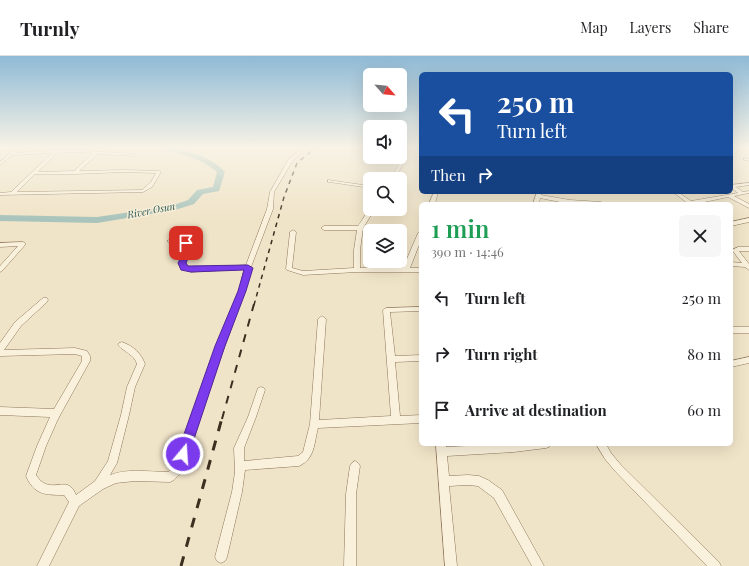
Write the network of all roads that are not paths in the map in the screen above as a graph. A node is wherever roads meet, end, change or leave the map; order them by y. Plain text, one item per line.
1 (122, 172) edge
2 (158, 172) edge
3 (284, 172) edge
4 (34, 173) joint
5 (74, 173) joint
6 (330, 182) dead end
7 (749, 184) edge
8 (363, 186) edge
9 (733, 186) edge
10 (733, 187) edge
11 (749, 192) edge
12 (742, 193) junction
13 (0, 194) edge
14 (12, 194) junction
15 (539, 194) edge
16 (678, 194) edge
17 (728, 196) junction
18 (570, 202) edge
19 (690, 202) edge
20 (697, 202) edge
21 (749, 206) edge
22 (368, 216) edge
23 (749, 220) edge
24 (733, 224) edge
25 (324, 228) dead end
26 (360, 228) junction
27 (293, 232) dead end
28 (419, 238) edge
29 (170, 241) dead end
30 (0, 245) edge
31 (749, 249) edge
32 (733, 264) edge
33 (747, 267) edge
34 (248, 268) junction
35 (406, 269) junction
36 (0, 270) edge
37 (357, 270) junction
38 (419, 270) edge
39 (45, 300) dead end
40 (419, 309) edge
41 (322, 319) dead end
42 (733, 329) edge
43 (749, 330) edge
44 (122, 345) dead end
45 (0, 349) edge
46 (0, 353) edge
47 (391, 358) junction
48 (419, 358) edge
49 (749, 360) edge
50 (733, 364) edge
51 (260, 390) dead end
52 (0, 411) edge
53 (56, 413) junction
54 (396, 419) junction
55 (419, 419) edge
56 (314, 424) junction
57 (530, 446) edge
58 (602, 446) edge
59 (442, 448) edge
60 (239, 466) junction
61 (355, 466) dead end
62 (445, 481) junction
63 (99, 485) junction
64 (75, 502) junction
65 (221, 557) dead end
66 (43, 566) edge
67 (350, 566) edge
68 (451, 566) edge
69 (538, 566) edge
70 (715, 566) edge

1 - 5 street
2 - 14 street
3 - 34 street
4 - 5 street
4 - 14 street
6 - 8 street
7 - 9 street
10 - 12 street
11 - 12 street
12 - 17 street
13 - 14 street
15 - 18 street
16 - 19 street
17 - 20 street
17 - 21 street
22 - 26 street
23 - 24 street
25 - 26 street
26 - 37 street
27 - 37 street
28 - 35 street
29 - 34 street
30 - 36 street
31 - 33 street
32 - 33 street
34 - 63 street
35 - 37 street
35 - 38 street
39 - 45 street
40 - 47 street
41 - 56 street
42 - 43 street
44 - 63 street
46 - 53 street
47 - 48 street
47 - 54 street
49 - 50 street
51 - 60 street
52 - 53 street
53 - 64 street
54 - 55 street
54 - 56 street
56 - 60 street
57 - 59 street
58 - 70 street
59 - 62 street
60 - 65 street
61 - 67 street
62 - 68 street
62 - 69 street
63 - 64 street
64 - 66 street

